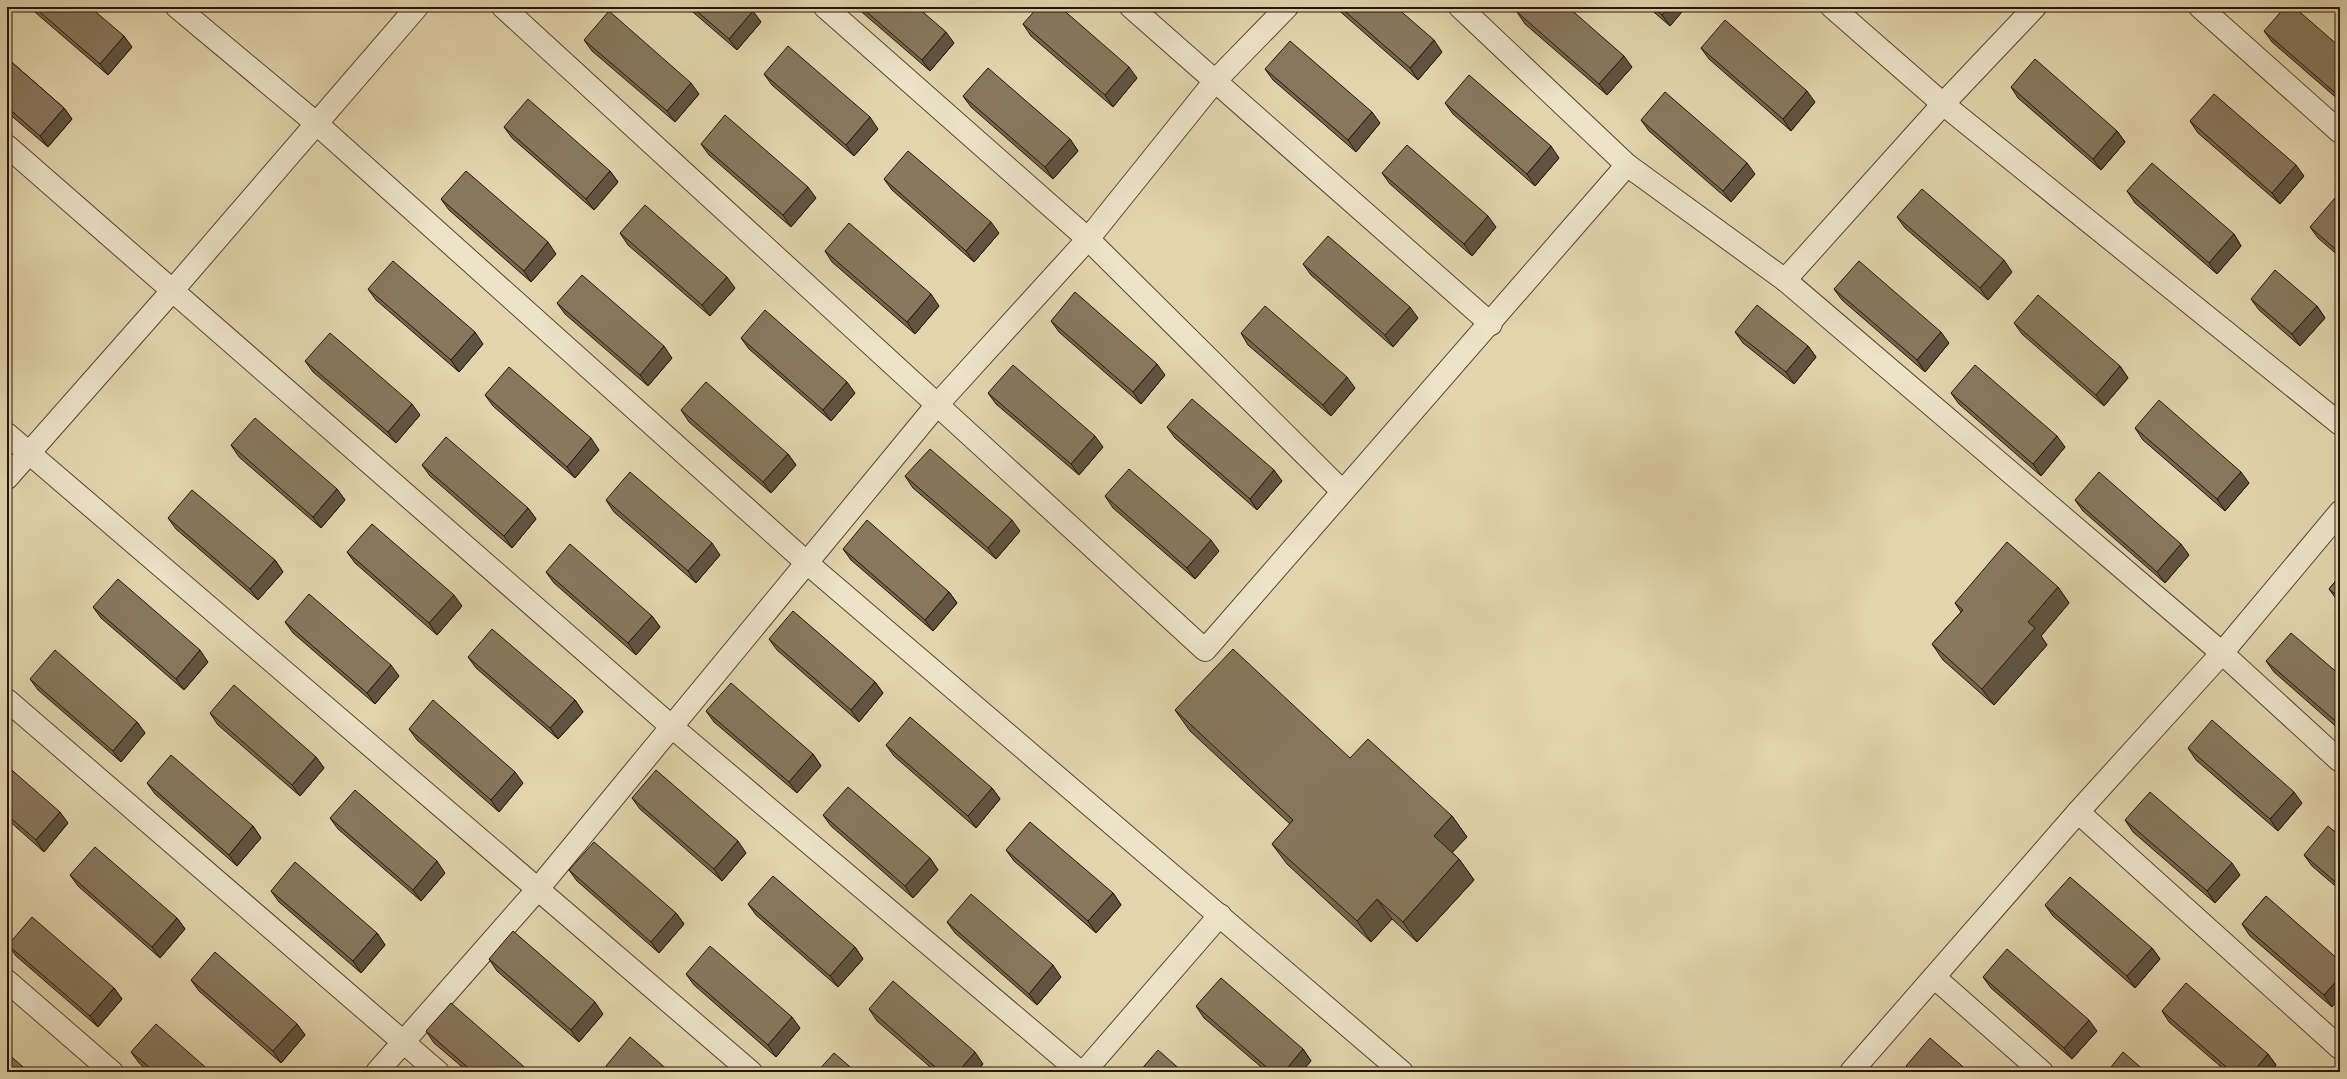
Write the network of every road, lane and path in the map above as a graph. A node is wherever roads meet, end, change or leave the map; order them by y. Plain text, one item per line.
1 (177, 7) edge
2 (417, 7) edge
3 (502, 7) edge
4 (826, 7) edge
5 (1131, 7) edge
6 (1287, 7) edge
7 (1460, 7) edge
8 (1832, 7) edge
9 (2034, 7) edge
10 (2200, 7) edge
11 (1215, 80) junction
12 (1943, 104) junction
13 (317, 124) junction
14 (2340, 132) edge
15 (7, 146) edge
16 (1627, 165) junction
17 (1088, 239) junction
18 (1785, 280) junction
19 (172, 291) junction
20 (1491, 324) junction
21 (936, 406) junction
22 (2340, 424) edge
23 (7, 434) edge
24 (29, 454) junction
25 (7, 478) edge
26 (1342, 491) junction
27 (2340, 512) edge
28 (807, 563) junction
29 (2222, 653) junction
30 (7, 700) edge
31 (672, 727) junction
32 (2340, 761) edge
33 (2078, 812) junction
34 (537, 890) junction
35 (1220, 915) junction
36 (1934, 977) junction
37 (7, 981) edge
38 (404, 1043) junction
39 (2340, 1048) edge
40 (112, 1072) edge
41 (377, 1072) edge
42 (438, 1072) edge
43 (751, 1072) edge
44 (1080, 1072) edge
45 (1084, 1072) edge
46 (1402, 1072) edge
47 (1852, 1072) edge
48 (2042, 1072) edge

1 - 13 street
2 - 13 street
3 - 21 street
4 - 17 street
5 - 11 street
6 - 11 street
7 - 16 street
8 - 12 street
9 - 12 street
10 - 14 street
11 - 17 street
11 - 20 street
12 - 18 street
12 - 22 street
13 - 19 street
13 - 28 street
15 - 19 street
16 - 18 street
16 - 20 street
17 - 21 street
17 - 26 street
18 - 29 street
19 - 24 street
19 - 31 street
20 - 26 street
21 - 26 street
21 - 28 street
23 - 24 street
24 - 25 street
24 - 34 street
27 - 29 street
28 - 31 street
28 - 35 street
29 - 32 street
29 - 33 street
30 - 38 street
31 - 34 street
31 - 44 street
33 - 36 street
33 - 39 street
34 - 38 street
34 - 43 street
35 - 45 street
35 - 46 street
36 - 47 street
36 - 48 street
37 - 40 street
38 - 41 street
38 - 42 street

